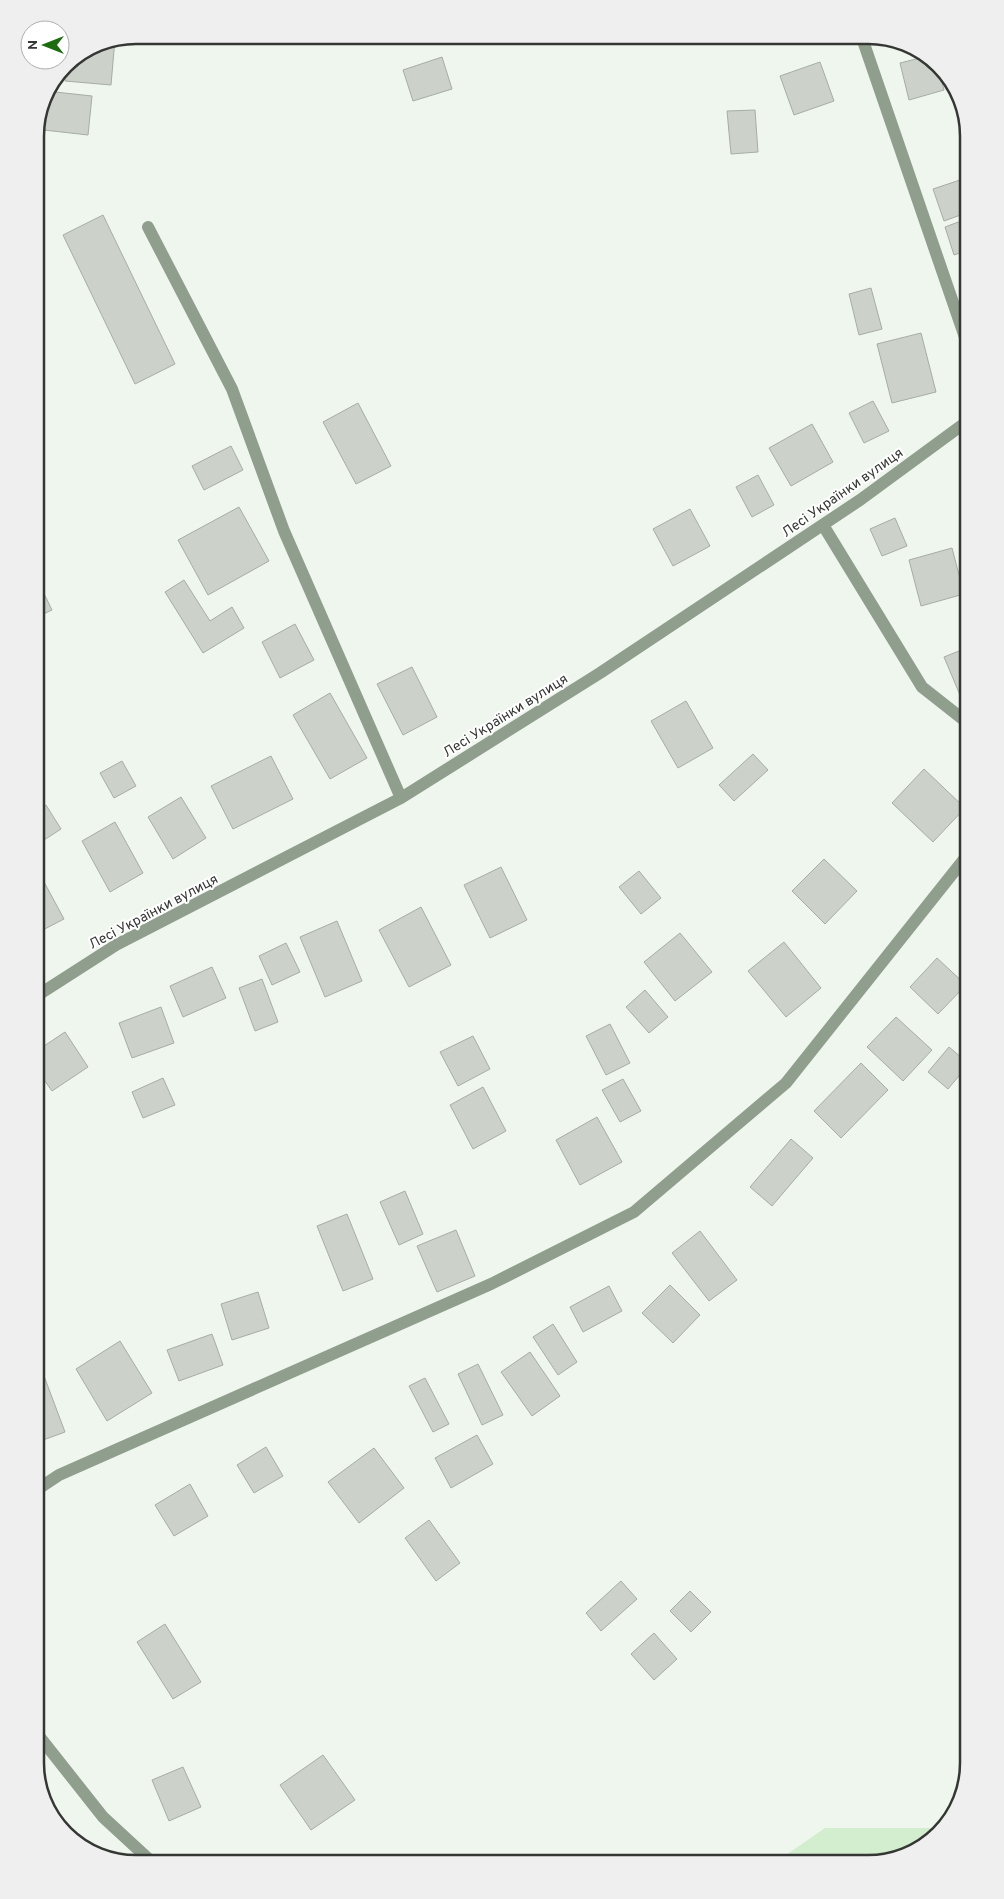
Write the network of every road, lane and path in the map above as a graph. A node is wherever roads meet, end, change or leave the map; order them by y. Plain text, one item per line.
1 (864, 44) edge
2 (148, 227) dead end
3 (960, 323) edge
4 (960, 426) edge
5 (823, 525) junction
6 (960, 717) edge
7 (402, 798) junction
8 (960, 864) edge
9 (44, 992) edge
10 (44, 1484) edge
11 (44, 1742) edge
12 (144, 1855) edge

1 - 3 street
2 - 7 street
4 - 5 street, Лесі Українки вулиця
5 - 6 street
5 - 7 street, Лесі Українки вулиця
7 - 9 street, Лесі Українки вулиця
8 - 10 street
11 - 12 street

